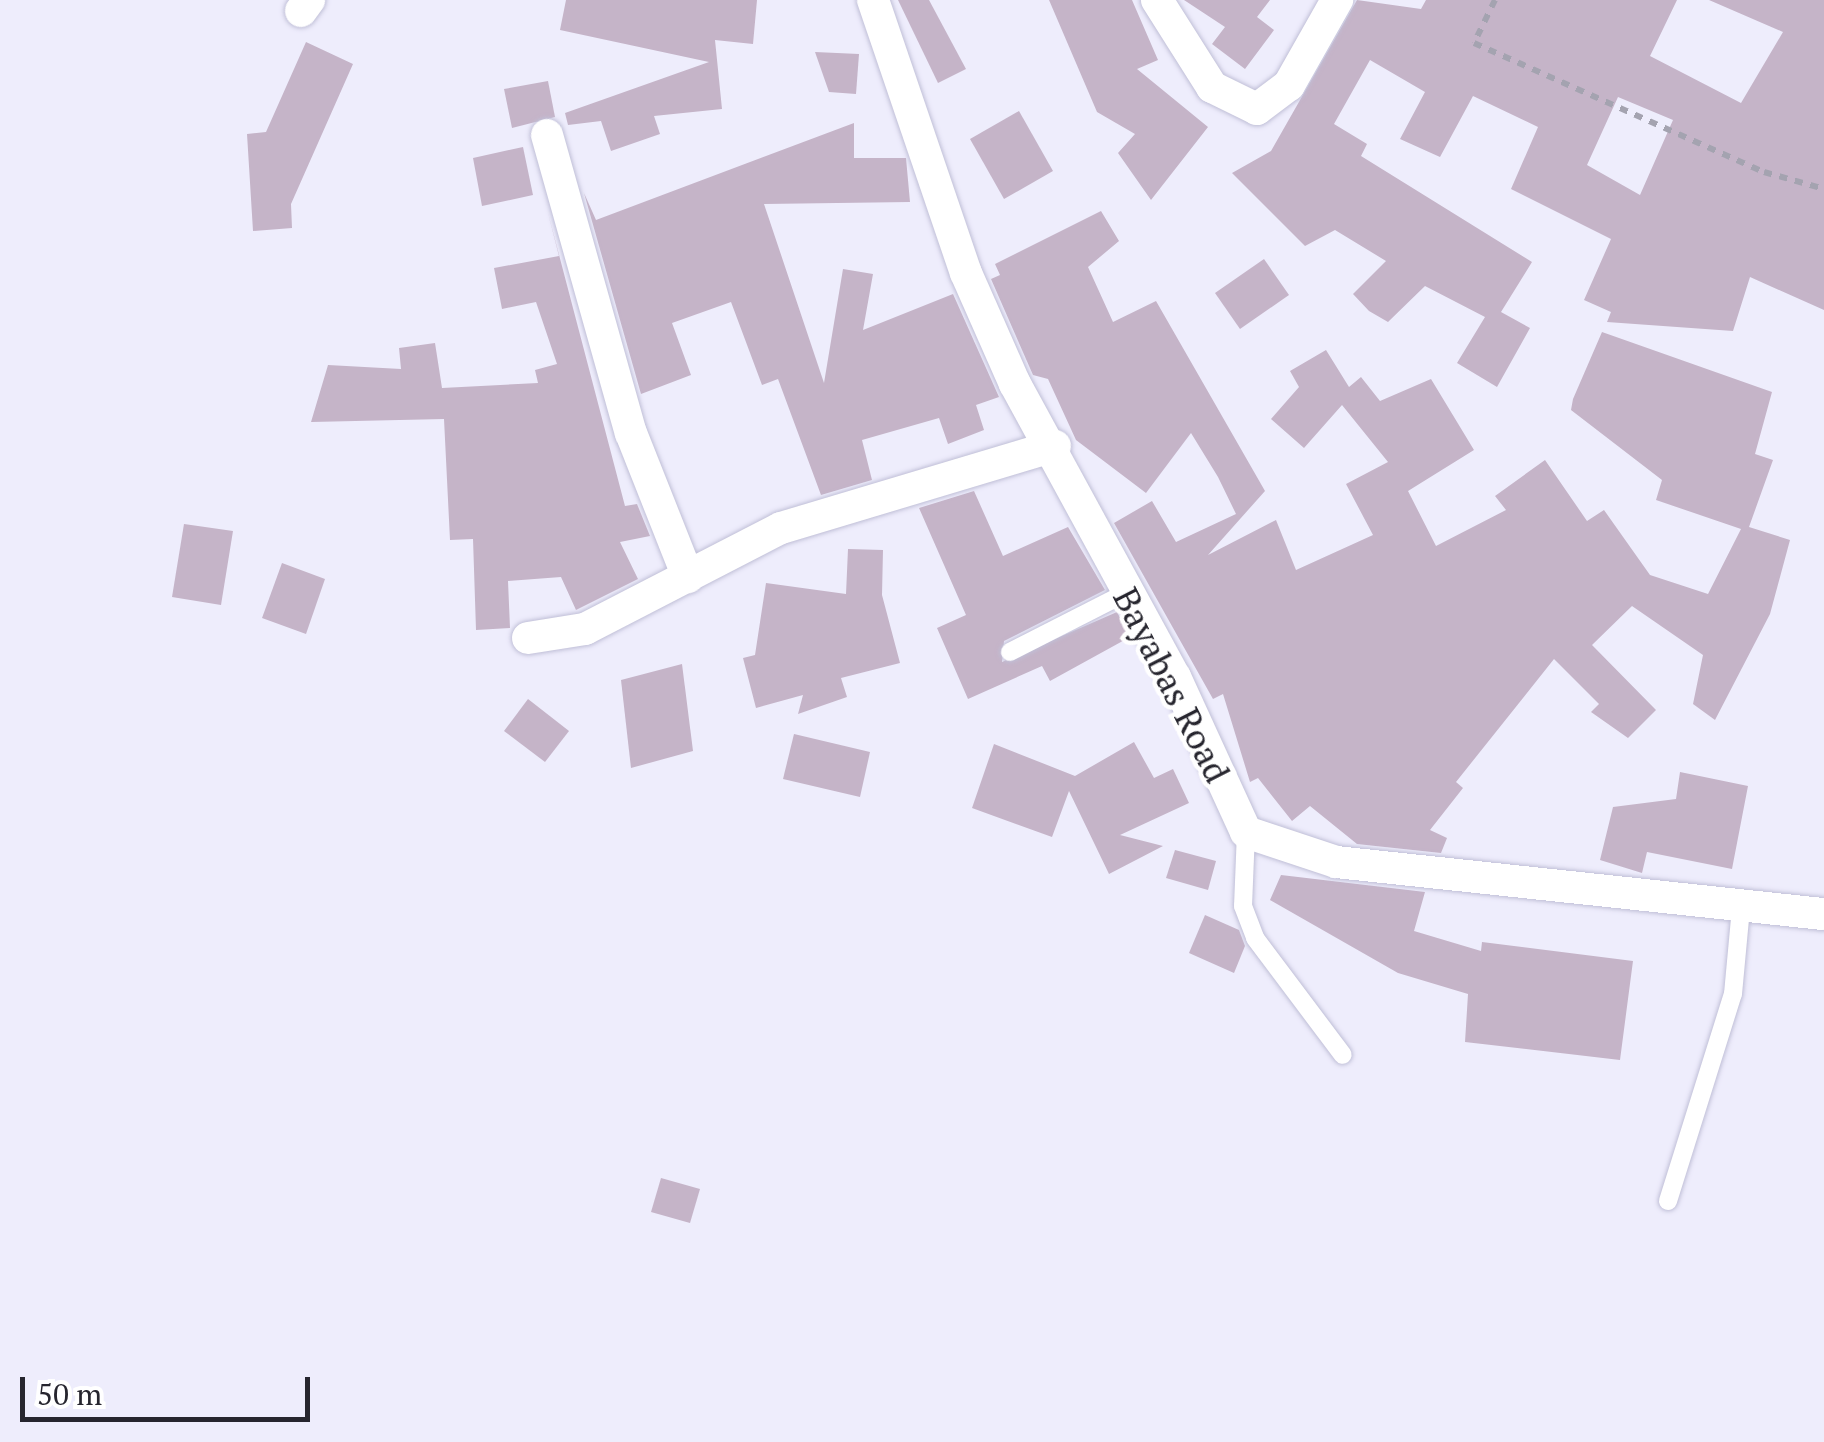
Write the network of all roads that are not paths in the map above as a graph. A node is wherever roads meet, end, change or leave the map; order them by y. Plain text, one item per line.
1 (873, 0) edge
2 (1157, 0) edge
3 (1337, 0) edge
4 (547, 135) dead end
5 (1055, 446) junction
6 (688, 577) junction
7 (1124, 594) junction
8 (528, 638) dead end
9 (1010, 652) dead end
10 (1246, 832) junction
11 (1741, 908) junction
12 (1824, 914) edge
13 (1343, 1055) dead end
14 (1668, 1201) dead end

1 - 5 street, Bayabas Road
2 - 3 street
4 - 6 street
5 - 6 street
5 - 7 street, Bayabas Road
6 - 8 street
7 - 9 lane
7 - 10 street, Bayabas Road
10 - 11 street
10 - 13 lane
11 - 12 street
11 - 14 lane

